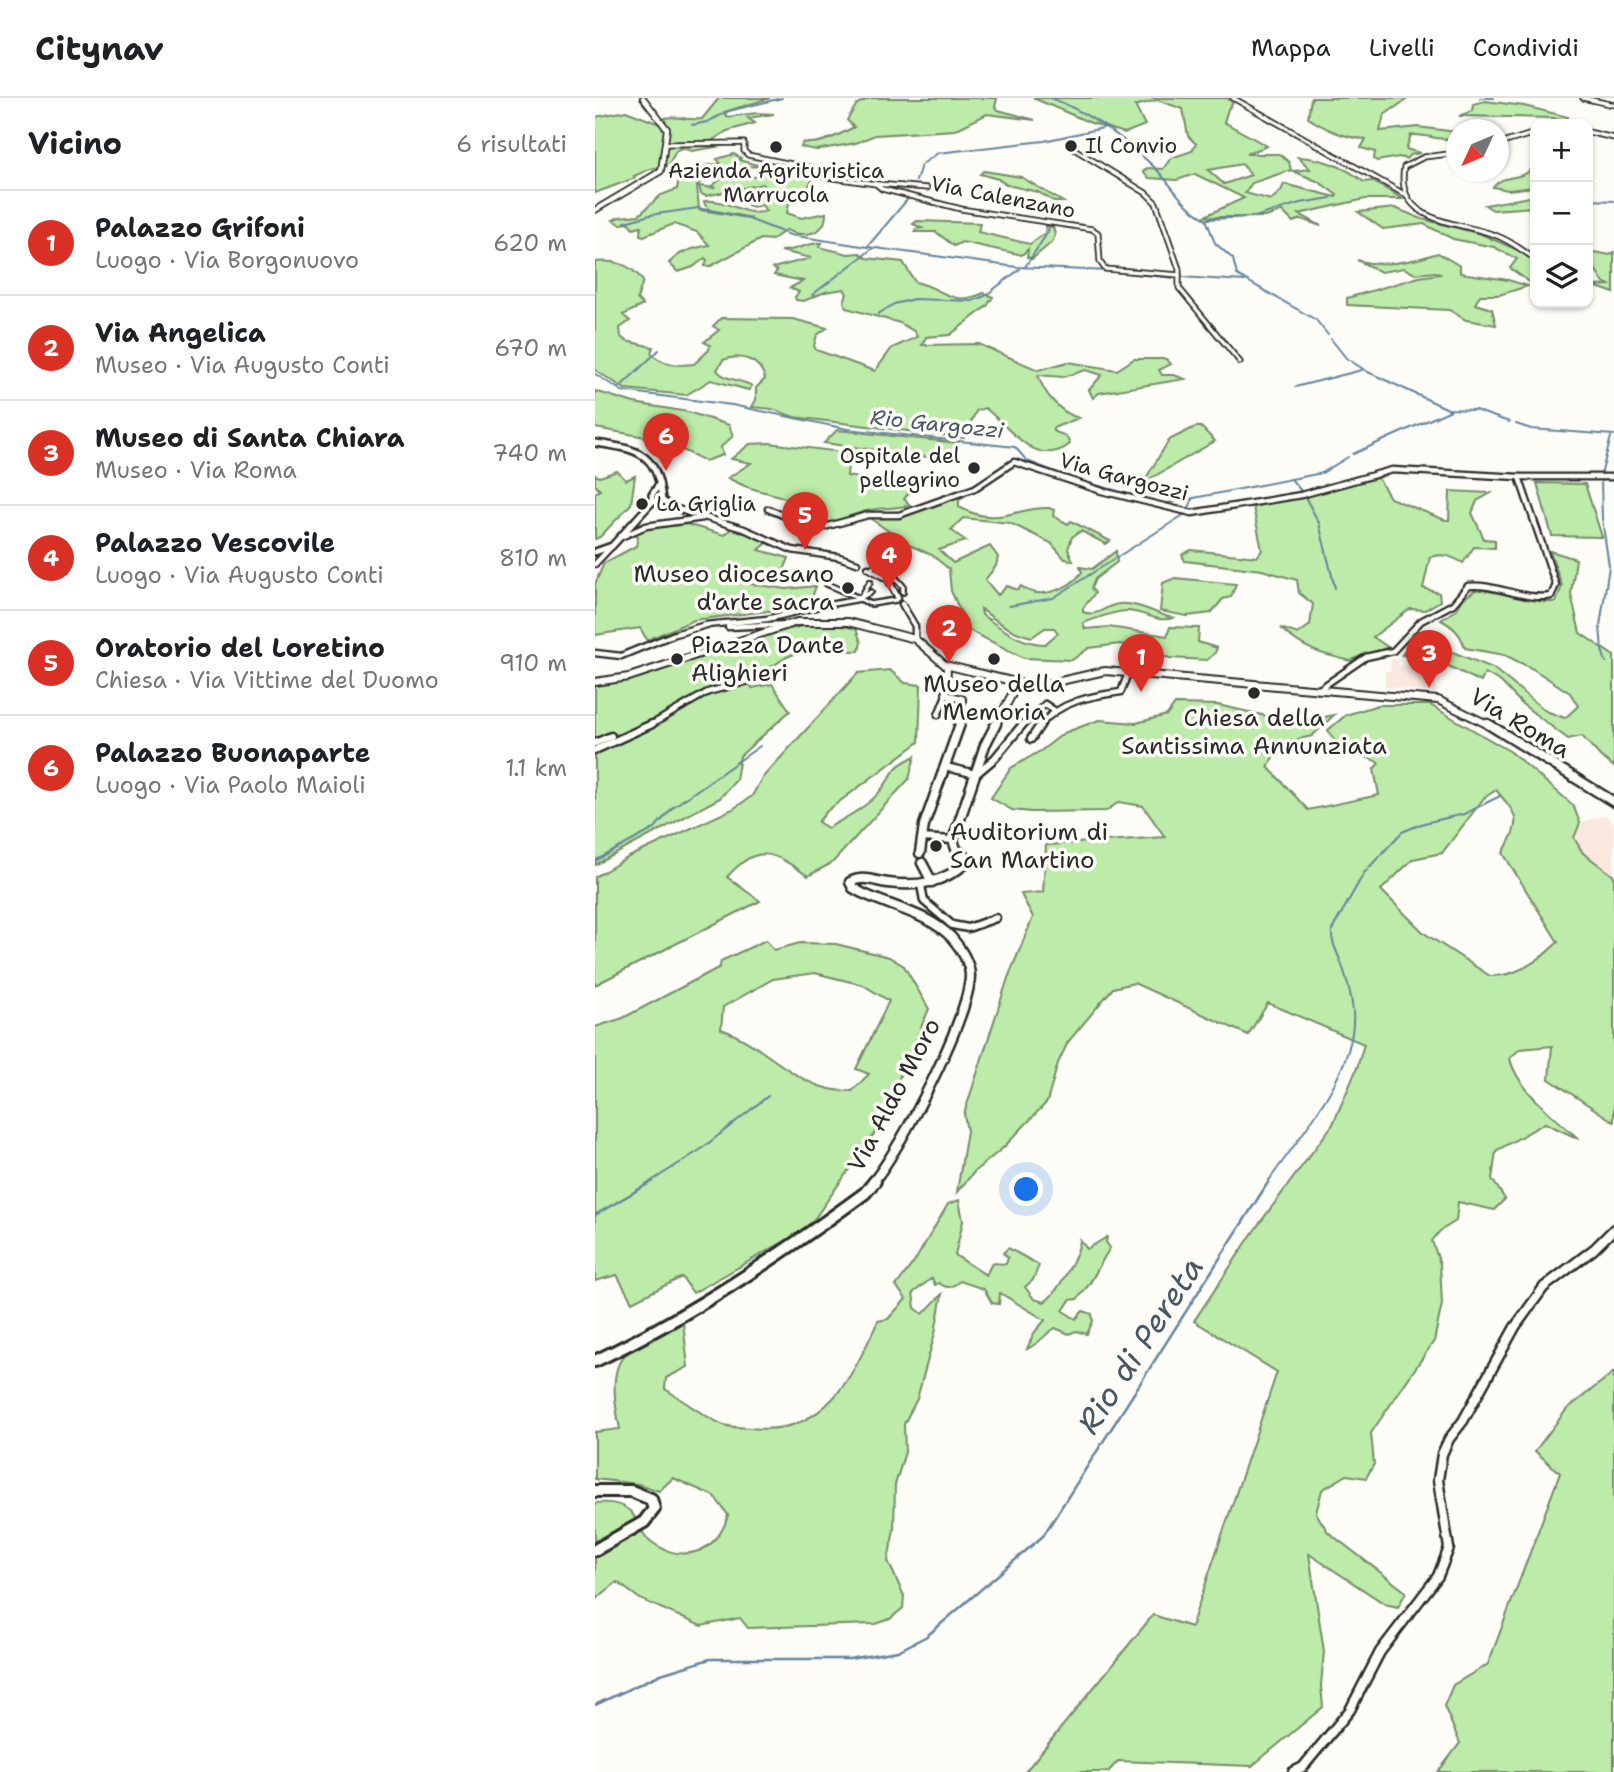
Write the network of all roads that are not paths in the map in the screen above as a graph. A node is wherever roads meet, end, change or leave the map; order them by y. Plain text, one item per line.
1 (643, 98) edge
2 (1233, 98) edge
3 (1583, 98) edge
4 (1614, 105) edge
5 (1593, 133) edge
6 (1530, 135) edge
7 (1614, 138) edge
8 (1509, 141) edge
9 (666, 144) junction
10 (1071, 146) dead end
11 (1446, 154) edge
12 (876, 184) junction
13 (927, 188) dead end
14 (1404, 194) junction
15 (595, 209) edge
16 (1530, 256) edge
17 (1179, 275) junction
18 (1240, 362) dead end
19 (595, 443) edge
20 (1519, 477) junction
21 (1614, 478) edge
22 (659, 484) junction
23 (662, 500) junction
24 (652, 502) junction
25 (768, 509) dead end
26 (708, 518) junction
27 (621, 537) junction
28 (612, 546) junction
29 (595, 552) edge
30 (857, 563) dead end
31 (595, 564) edge
32 (869, 568) joint
33 (870, 582) dead end
34 (827, 584) dead end
35 (871, 592) dead end
36 (903, 592) dead end
37 (860, 599) junction
38 (897, 599) joint
39 (902, 604) dead end
40 (816, 607) joint
41 (791, 624) junction
42 (703, 628) junction
43 (915, 639) junction
44 (595, 653) edge
45 (947, 666) junction
46 (1128, 673) junction
47 (749, 681) dead end
48 (595, 682) edge
49 (1018, 683) junction
50 (1317, 690) junction
51 (946, 695) junction
52 (1054, 710) junction
53 (938, 715) dead end
54 (641, 731) junction
55 (1031, 739) dead end
56 (595, 743) edge
57 (595, 750) edge
58 (946, 767) junction
59 (976, 774) junction
60 (1614, 803) edge
61 (922, 838) junction
62 (953, 840) junction
63 (919, 853) dead end
64 (922, 863) dead end
65 (932, 883) junction
66 (921, 885) junction
67 (996, 918) dead end
68 (1614, 1229) edge
69 (595, 1361) edge
70 (595, 1491) edge
71 (595, 1550) edge
72 (1293, 1772) edge

1 - 9 street
2 - 14 street
3 - 4 street
5 - 7 street
6 - 8 street
9 - 12 street, Via Calenzano
9 - 15 street
10 - 17 street
11 - 14 street
12 - 13 street, Via Calenzano
12 - 17 street, Via Calenzano
14 - 16 street
17 - 18 street
19 - 22 street
20 - 21 street, Via Gargozzi
20 - 25 street, Via Gargozzi
20 - 50 street
22 - 23 street
22 - 24 street
23 - 24 street
23 - 26 street
24 - 27 street
26 - 27 street
26 - 30 street
27 - 28 street
28 - 29 street
28 - 31 street
32 - 36 street
32 - 38 street
33 - 37 street
34 - 37 street
35 - 37 street
37 - 38 street
37 - 40 street
39 - 43 street
40 - 42 street
41 - 42 street
41 - 43 main road
41 - 48 main road
42 - 44 street
43 - 45 main road
45 - 49 main road, Via Roma
45 - 51 main road
46 - 49 main road, Via Roma
46 - 50 main road, Via Roma
46 - 52 street
47 - 54 street
49 - 59 main road
50 - 60 main road, Via Roma
51 - 53 street
51 - 58 main road
52 - 55 street
52 - 59 street
54 - 56 street
54 - 57 street
58 - 59 street
58 - 61 main road
59 - 62 main road
61 - 62 street
61 - 63 main road
62 - 65 main road, Via Aldo Moro
64 - 65 main road
65 - 66 main road, Via Aldo Moro
66 - 67 street
66 - 69 main road, Via Aldo Moro
68 - 72 street
70 - 71 main road

